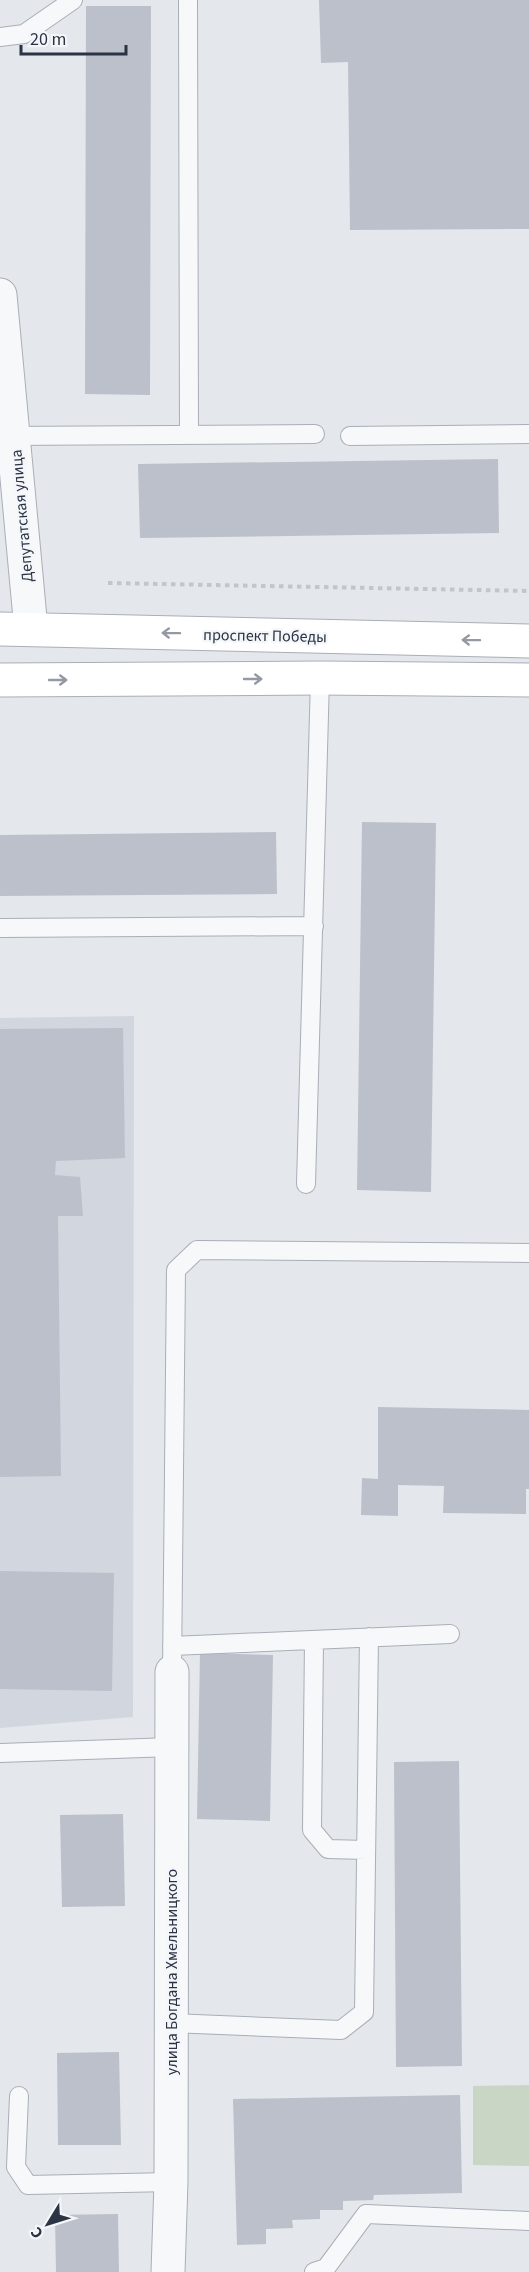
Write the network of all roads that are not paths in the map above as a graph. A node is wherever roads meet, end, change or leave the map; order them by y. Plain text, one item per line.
1 (73, 0) edge
2 (188, 0) edge
3 (0, 37) edge
4 (0, 295) edge
5 (315, 434) dead end
6 (529, 434) edge
7 (189, 435) junction
8 (7, 436) edge
9 (350, 436) dead end
10 (15, 629) edge
11 (529, 641) edge
12 (320, 678) junction
13 (0, 680) edge
14 (529, 680) edge
15 (314, 926) junction
16 (0, 927) edge
17 (306, 1184) dead end
18 (529, 1252) edge
19 (450, 1634) dead end
20 (369, 1637) junction
21 (314, 1640) junction
22 (172, 1659) junction
23 (172, 1747) junction
24 (0, 1753) edge
25 (366, 1850) junction
26 (171, 2023) junction
27 (19, 2096) dead end
28 (171, 2182) junction
29 (529, 2221) edge
30 (168, 2272) edge
31 (314, 2272) edge

1 - 3 lane
2 - 7 lane
4 - 8 street, Депутатская улица
5 - 7 lane
6 - 9 lane
7 - 8 lane
8 - 10 street, Депутатская улица
11 -> 10 main road, проспект Победы
13 -> 12 main road
12 - 14 main road
12 - 15 lane
15 - 16 lane
15 - 17 lane
18 - 22 lane
19 - 20 lane
20 - 21 lane
20 - 25 lane
21 - 22 lane
21 - 25 lane
22 - 23 street, улица Богдана Хмельницкого
23 - 24 lane
23 - 26 street, улица Богдана Хмельницкого
25 - 26 lane
26 - 28 street, улица Богдана Хмельницкого
27 - 28 lane
28 - 30 street, улица Богдана Хмельницкого
29 - 31 lane

